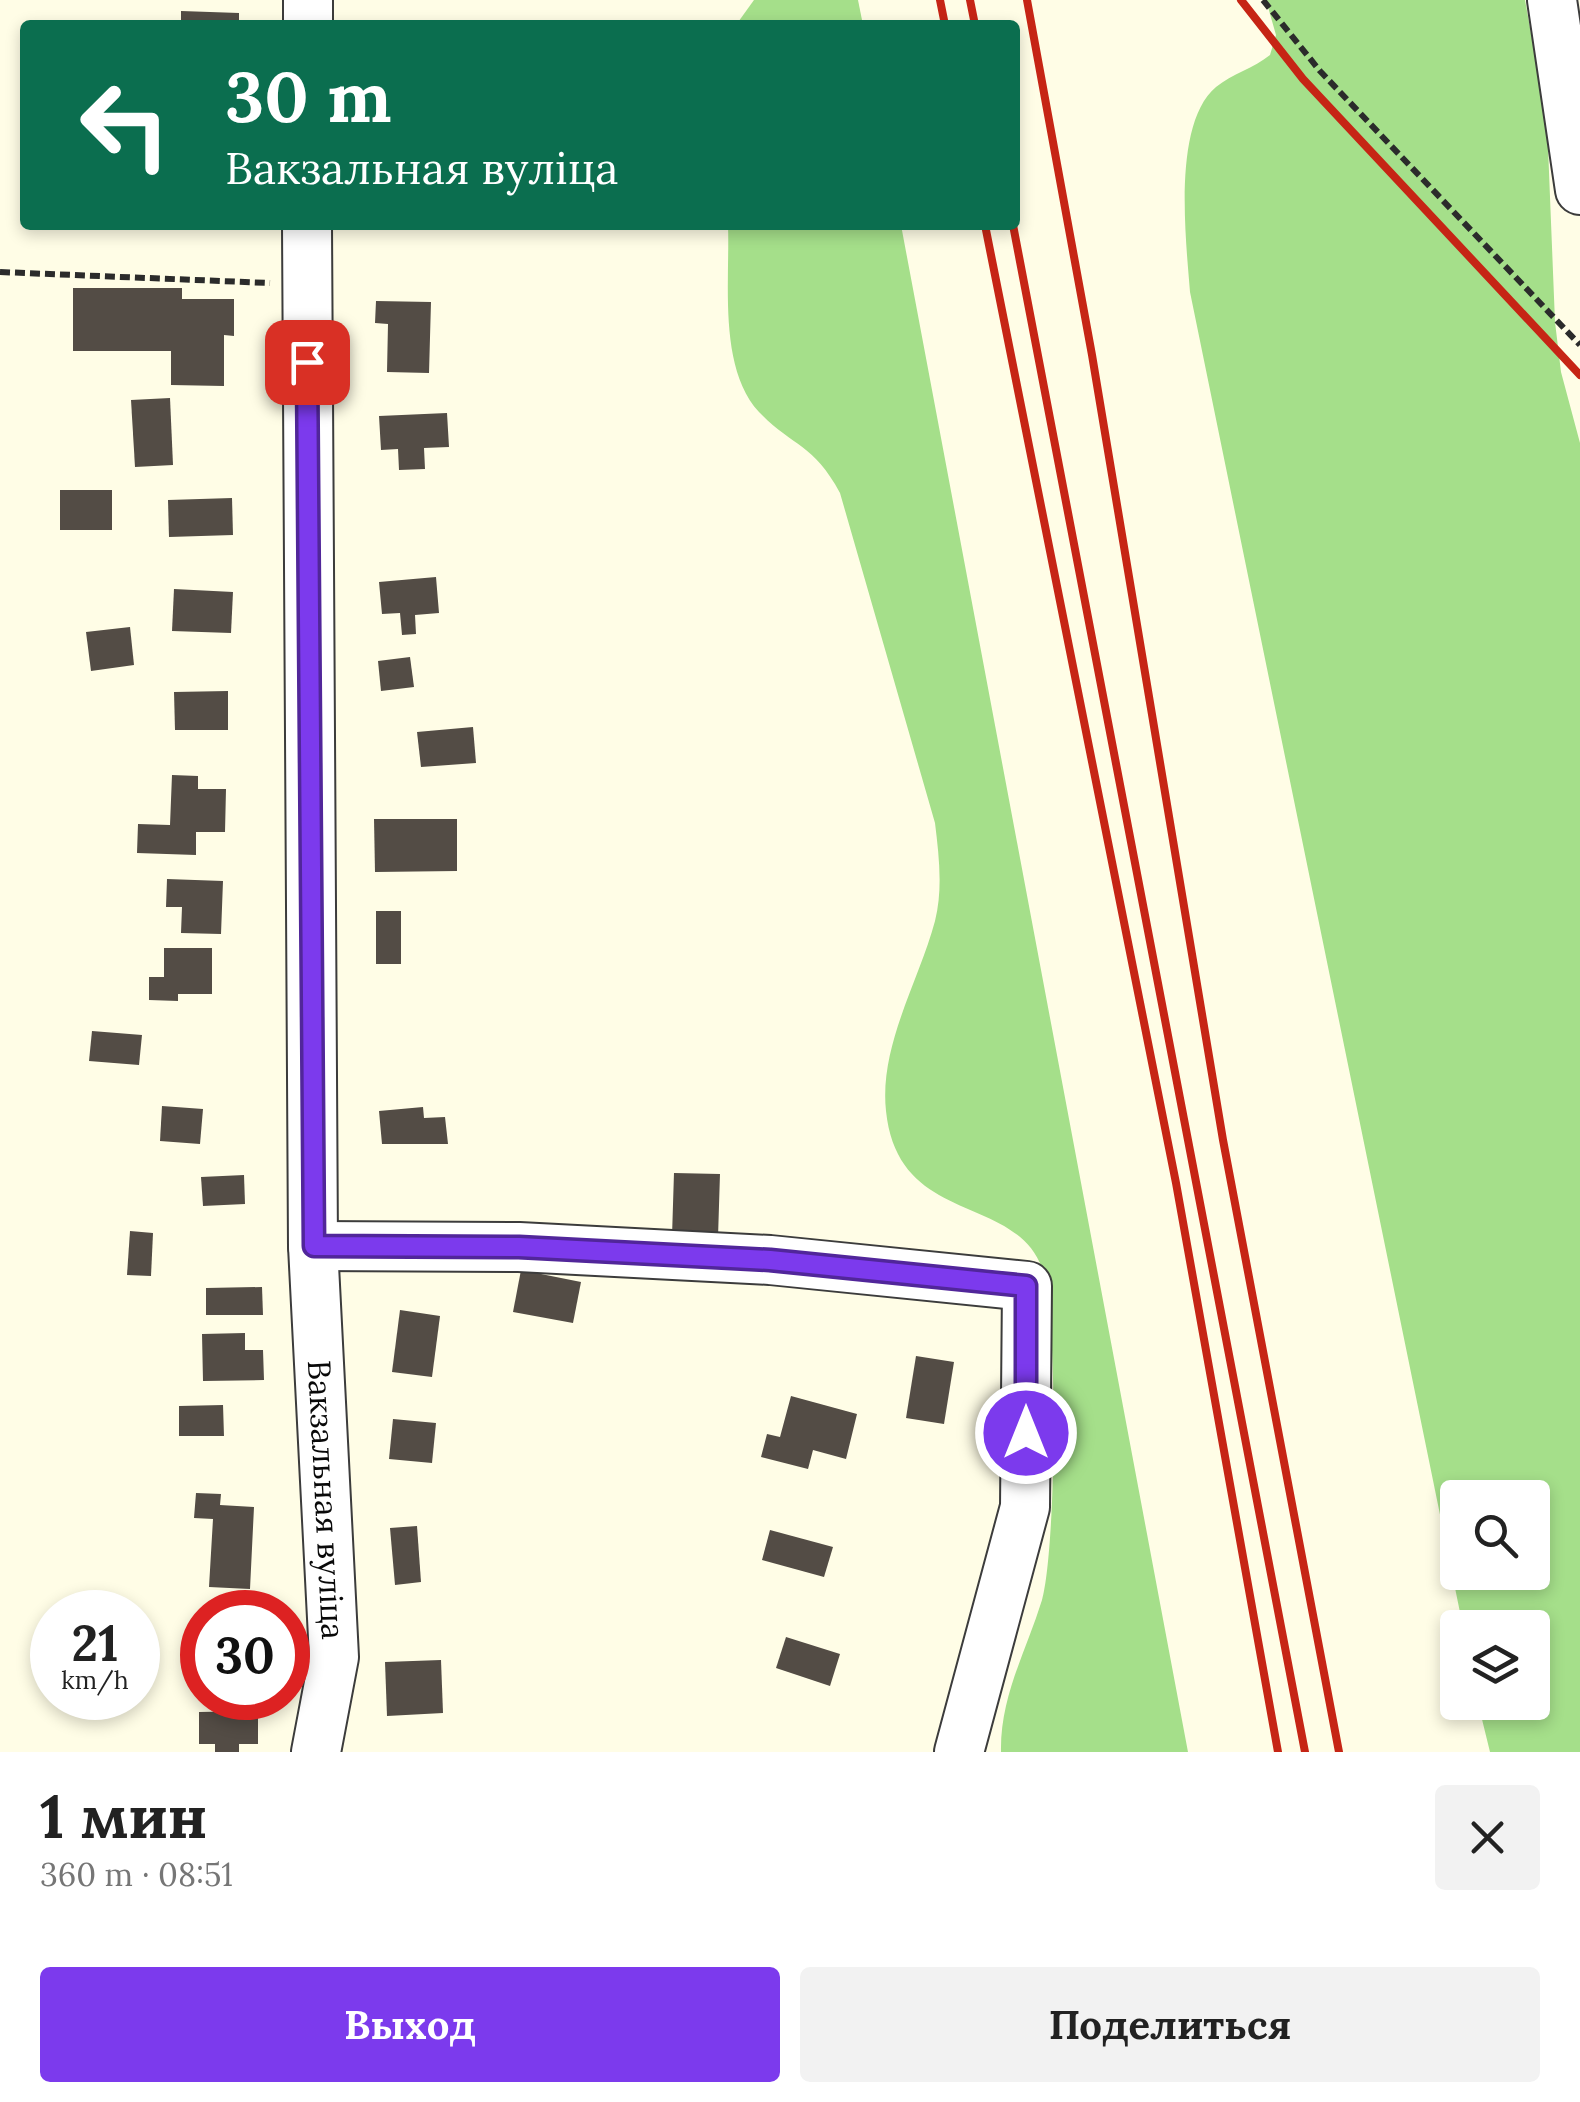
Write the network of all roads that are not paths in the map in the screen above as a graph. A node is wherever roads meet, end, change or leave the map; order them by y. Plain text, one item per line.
1 (1562, 3) edge
2 (1580, 190) edge
3 (307, 230) edge
4 (314, 1246) junction
5 (316, 1752) edge
6 (959, 1752) edge

1 - 2 street
3 - 4 street, Вакзальная вуліца
4 - 5 street, Вакзальная вуліца
4 - 6 street

